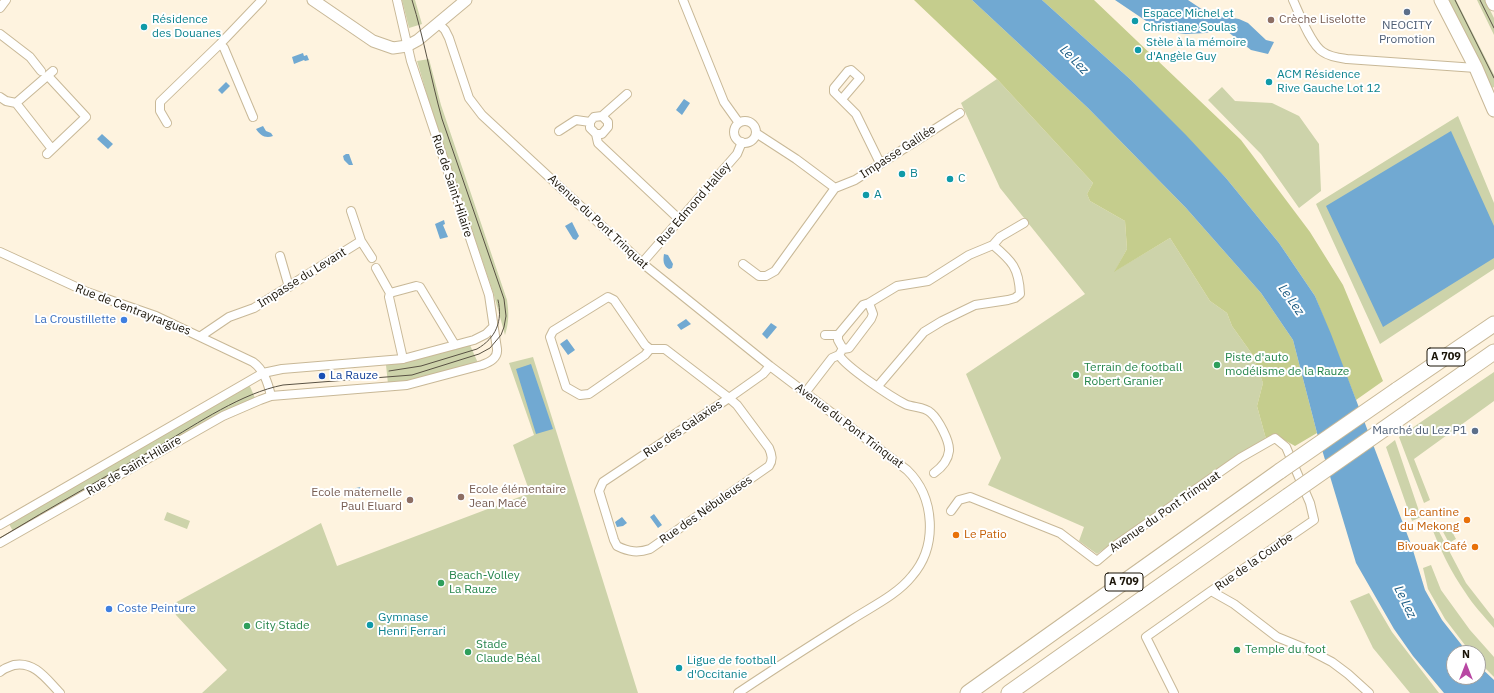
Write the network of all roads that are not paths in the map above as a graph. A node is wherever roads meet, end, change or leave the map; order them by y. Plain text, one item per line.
1 (6, 0) edge
2 (262, 0) edge
3 (313, 0) edge
4 (397, 0) edge
5 (466, 0) edge
6 (683, 0) edge
7 (1292, 0) edge
8 (1441, 0) edge
9 (1492, 0) edge
10 (1494, 4) edge
11 (0, 8) edge
12 (439, 24) junction
13 (0, 34) edge
14 (220, 44) junction
15 (407, 46) junction
16 (1476, 68) junction
17 (41, 71) dead end
18 (626, 94) dead end
19 (0, 97) edge
20 (842, 99) dead end
21 (16, 103) junction
22 (1494, 110) edge
23 (960, 113) dead end
24 (602, 116) junction
25 (253, 117) dead end
26 (590, 122) junction
27 (167, 123) dead end
28 (739, 123) junction
29 (559, 131) dead end
30 (756, 133) junction
31 (596, 134) junction
32 (742, 142) junction
33 (880, 163) junction
34 (835, 188) junction
35 (351, 211) dead end
36 (680, 220) junction
37 (1024, 223) dead end
38 (360, 241) junction
39 (993, 245) junction
40 (0, 252) edge
41 (280, 256) dead end
42 (372, 258) dead end
43 (642, 263) junction
44 (743, 264) dead end
45 (376, 268) dead end
46 (289, 287) junction
47 (390, 293) junction
48 (868, 304) junction
49 (1494, 324) edge
50 (493, 327) junction
51 (824, 334) dead end
52 (838, 334) junction
53 (201, 336) junction
54 (455, 345) junction
55 (650, 349) junction
56 (841, 352) junction
57 (1494, 352) edge
58 (402, 359) junction
59 (770, 366) junction
60 (263, 373) junction
61 (878, 386) junction
62 (805, 393) junction
63 (271, 396) junction
64 (729, 398) junction
65 (934, 473) dead end
66 (599, 491) joint
67 (951, 510) dead end
68 (1314, 520) joint
69 (0, 525) edge
70 (0, 543) edge
71 (1211, 592) junction
72 (0, 672) edge
73 (60, 693) edge
74 (738, 693) edge
75 (968, 693) edge
76 (1009, 693) edge
77 (1174, 693) edge
78 (1369, 693) edge

1 - 11 street
2 - 14 street
3 - 15 street
4 - 15 street, Rue de Saint-Hilaire
5 - 12 street
6 - 28 street
7 - 16 street
8 - 16 main road
9 - 10 main road
12 - 15 street
12 - 43 street, Avenue du Pont Trinquat
13 - 17 street
14 - 25 street
14 - 27 street
15 - 50 street, Rue de Saint-Hilaire
16 - 22 main road
18 - 24 street
19 - 21 street
20 - 33 street
21 - 21 street
23 - 33 street, Impasse Galilée
24 - 26 street
24 - 31 street
26 - 29 street
26 - 31 street
28 - 30 street
28 - 32 street
30 - 32 street
30 - 34 street
31 - 36 street
32 - 36 street, Rue Edmond Halley
33 - 34 street, Impasse Galilée
34 - 44 street
35 - 38 street
36 - 43 street, Rue Edmond Halley
37 - 39 street
38 - 42 street
38 - 46 street, Impasse du Levant
39 - 48 street
39 - 61 street
40 - 53 street, Rue de Centrayrargues
41 - 46 street
43 - 59 street, Avenue du Pont Trinquat
45 - 47 street
46 - 53 street, Impasse du Levant
47 - 54 street
47 - 58 street
48 - 52 street
48 - 56 street
49 - 75 highway, A 709, bridge
50 - 54 street, Rue de Saint-Hilaire
50 - 63 street, Rue de Saint-Hilaire
51 - 52 street
52 - 56 street
53 - 60 street, Rue de Centrayrargues
54 - 58 street, Rue de Saint-Hilaire
55 - 55 street
55 - 64 street
56 - 61 street
56 - 62 street
57 - 76 highway, A 709, bridge
58 - 60 street, Rue de Saint-Hilaire
59 - 62 street, Avenue du Pont Trinquat
59 - 64 street, Rue des Galaxies
60 - 63 street
60 - 69 street, Rue de Saint-Hilaire
61 - 65 street
62 - 74 street, Avenue du Pont Trinquat
63 - 70 street, Rue de Saint-Hilaire
64 - 66 street, Rue des Galaxies
64 - 66 street, Rue des Nébuleuses
67 - 68 street, Avenue du Pont Trinquat
68 - 71 street, Rue de la Courbe
71 - 77 street
71 - 78 street, Rue de la Courbe
72 - 73 street

